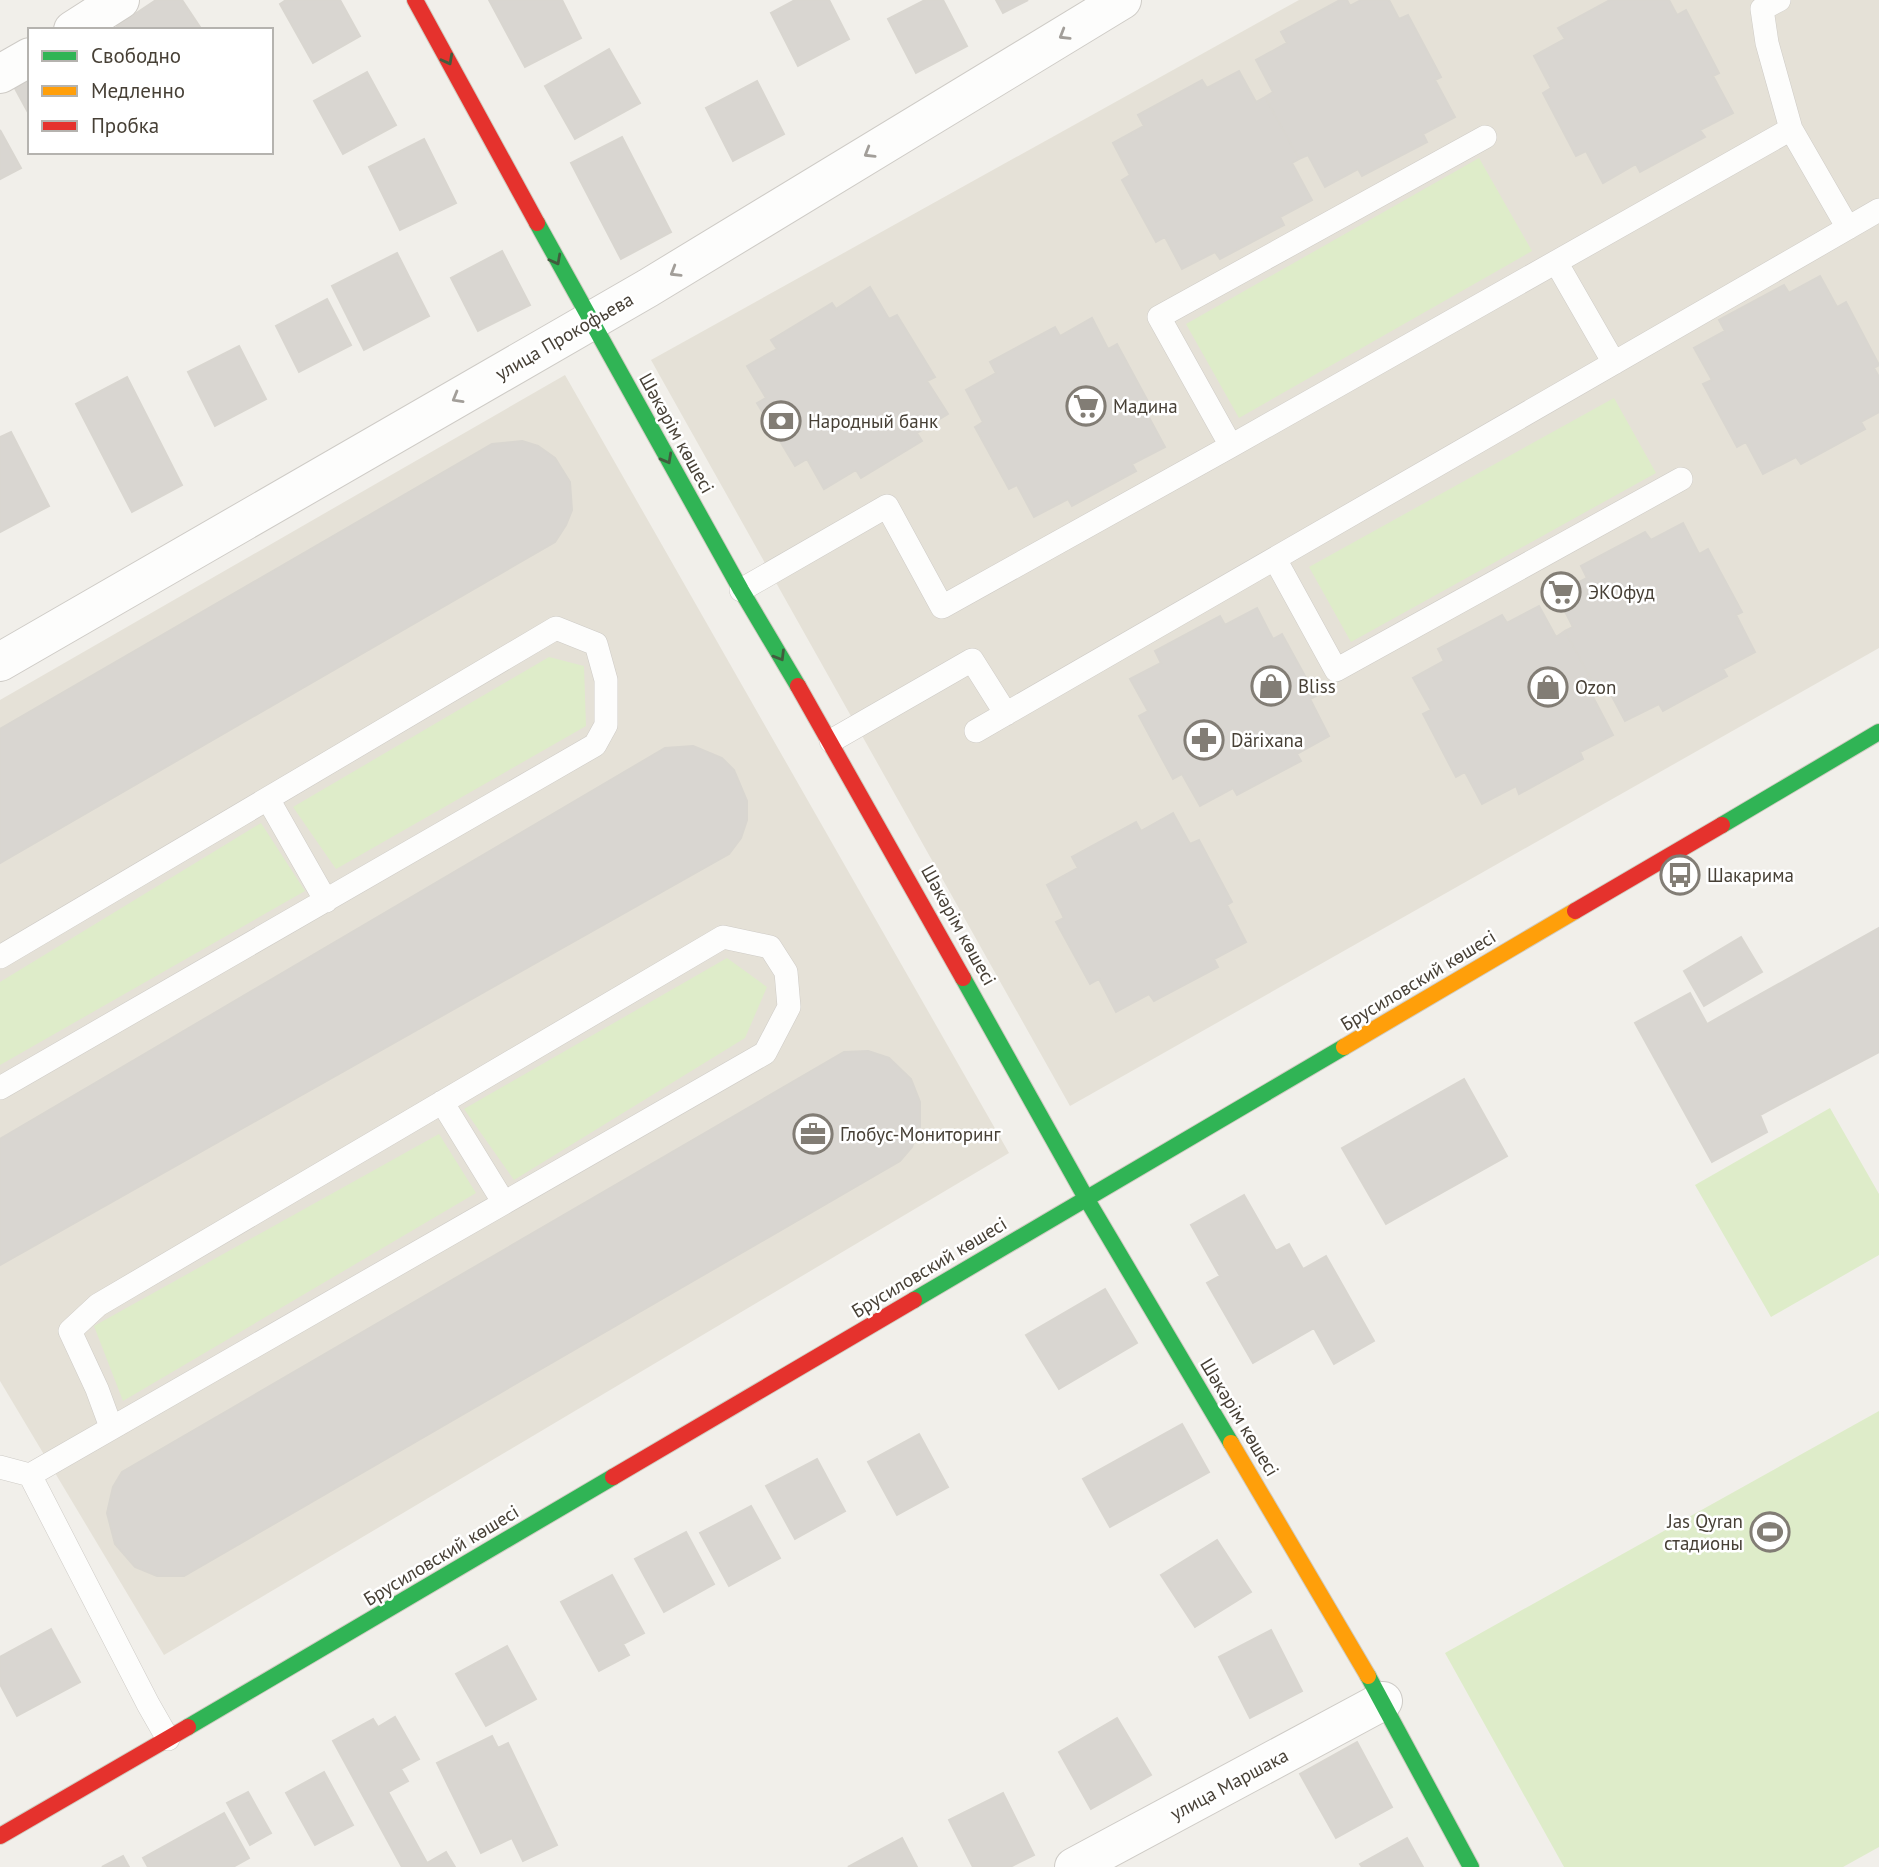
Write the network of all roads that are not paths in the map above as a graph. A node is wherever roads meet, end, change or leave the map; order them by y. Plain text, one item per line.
1 (120, 0) edge
2 (415, 0) edge
3 (1122, 0) edge
4 (1779, 0) edge
5 (76, 28) edge
6 (28, 58) edge
7 (0, 74) edge
8 (1791, 129) junction
9 (1485, 137) dead end
10 (1879, 210) edge
11 (1848, 228) junction
12 (1556, 262) junction
13 (590, 321) junction
14 (1614, 363) junction
15 (1231, 446) junction
16 (1681, 479) dead end
17 (1275, 559) junction
18 (741, 590) junction
19 (0, 662) edge
20 (1006, 714) junction
21 (976, 731) dead end
22 (1879, 732) edge
23 (831, 741) junction
24 (268, 799) junction
25 (326, 901) junction
26 (0, 957) edge
27 (0, 1088) edge
28 (442, 1102) junction
29 (1086, 1198) junction
30 (504, 1202) junction
31 (111, 1427) junction
32 (0, 1467) edge
33 (30, 1475) junction
34 (1383, 1701) junction
35 (168, 1740) junction
36 (0, 1836) edge
37 (1074, 1867) edge
38 (1471, 1867) edge

1 - 5 street
2 -> 13 street, Шәкәрім көшесі
3 -> 13 street, улица Прокофьева
4 - 8 lane
6 - 7 street
8 - 11 lane
8 - 12 lane
9 - 15 lane
10 - 11 lane
11 - 14 lane
12 - 14 lane
12 - 15 lane
13 -> 18 street, Шәкәрім көшесі
13 -> 19 street, улица Прокофьева
14 - 17 lane
15 - 18 lane
16 - 17 lane
17 - 20 lane
18 -> 23 street, Шәкәрім көшесі
20 - 21 lane
20 - 23 lane
22 - 29 street, Брусиловский көшесі
23 - 29 street, Шәкәрім көшесі
24 - 25 lane
24 - 25 lane
24 - 26 lane
25 - 27 lane
28 - 30 lane
28 - 30 lane
28 - 31 lane
29 - 34 street, Шәкәрім көшесі
29 - 35 street, Брусиловский көшесі
30 - 31 lane
31 - 33 lane
32 - 33 lane
33 - 35 lane
34 - 37 street, улица Маршака
34 - 38 street, Шәкәрім көшесі
35 - 36 street, Брусиловский көшесі

